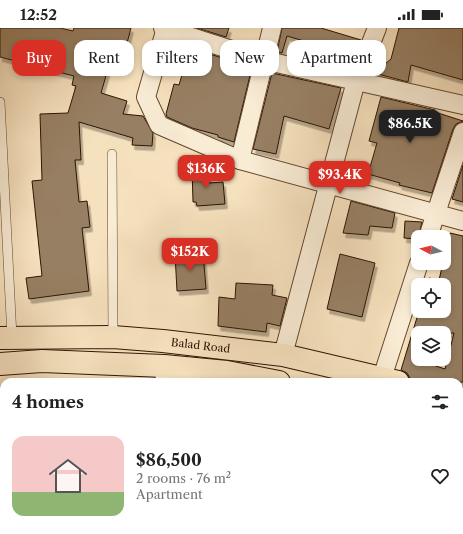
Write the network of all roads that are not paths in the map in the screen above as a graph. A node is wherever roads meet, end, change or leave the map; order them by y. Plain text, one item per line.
1 (165, 28) edge
2 (272, 28) edge
3 (377, 28) edge
4 (269, 40) edge
5 (220, 46) edge
6 (279, 64) edge
7 (259, 76) edge
8 (356, 81) junction
9 (0, 102) edge
10 (463, 105) edge
11 (463, 132) edge
12 (112, 154) dead end
13 (240, 160) junction
14 (327, 185) junction
15 (435, 215) junction
16 (463, 222) edge
17 (430, 230) edge
18 (417, 270) edge
19 (113, 337) junction
20 (6, 338) edge
21 (283, 355) junction
22 (0, 364) edge
23 (165, 374) edge
24 (258, 378) edge
25 (381, 378) edge
26 (390, 378) edge

1 - 5 street
1 - 13 street
2 - 4 street
3 - 8 street
6 - 8 street
7 - 13 street
8 - 10 street
8 - 14 street
9 - 20 lane
11 - 15 street
12 - 19 lane
13 - 14 street
14 - 15 street
14 - 21 street
15 - 16 street
15 - 17 street
18 - 26 street
19 - 20 highway, Balad Road
19 - 21 highway, Balad Road
21 - 25 highway, Balad Road
22 - 23 highway
23 - 24 highway

